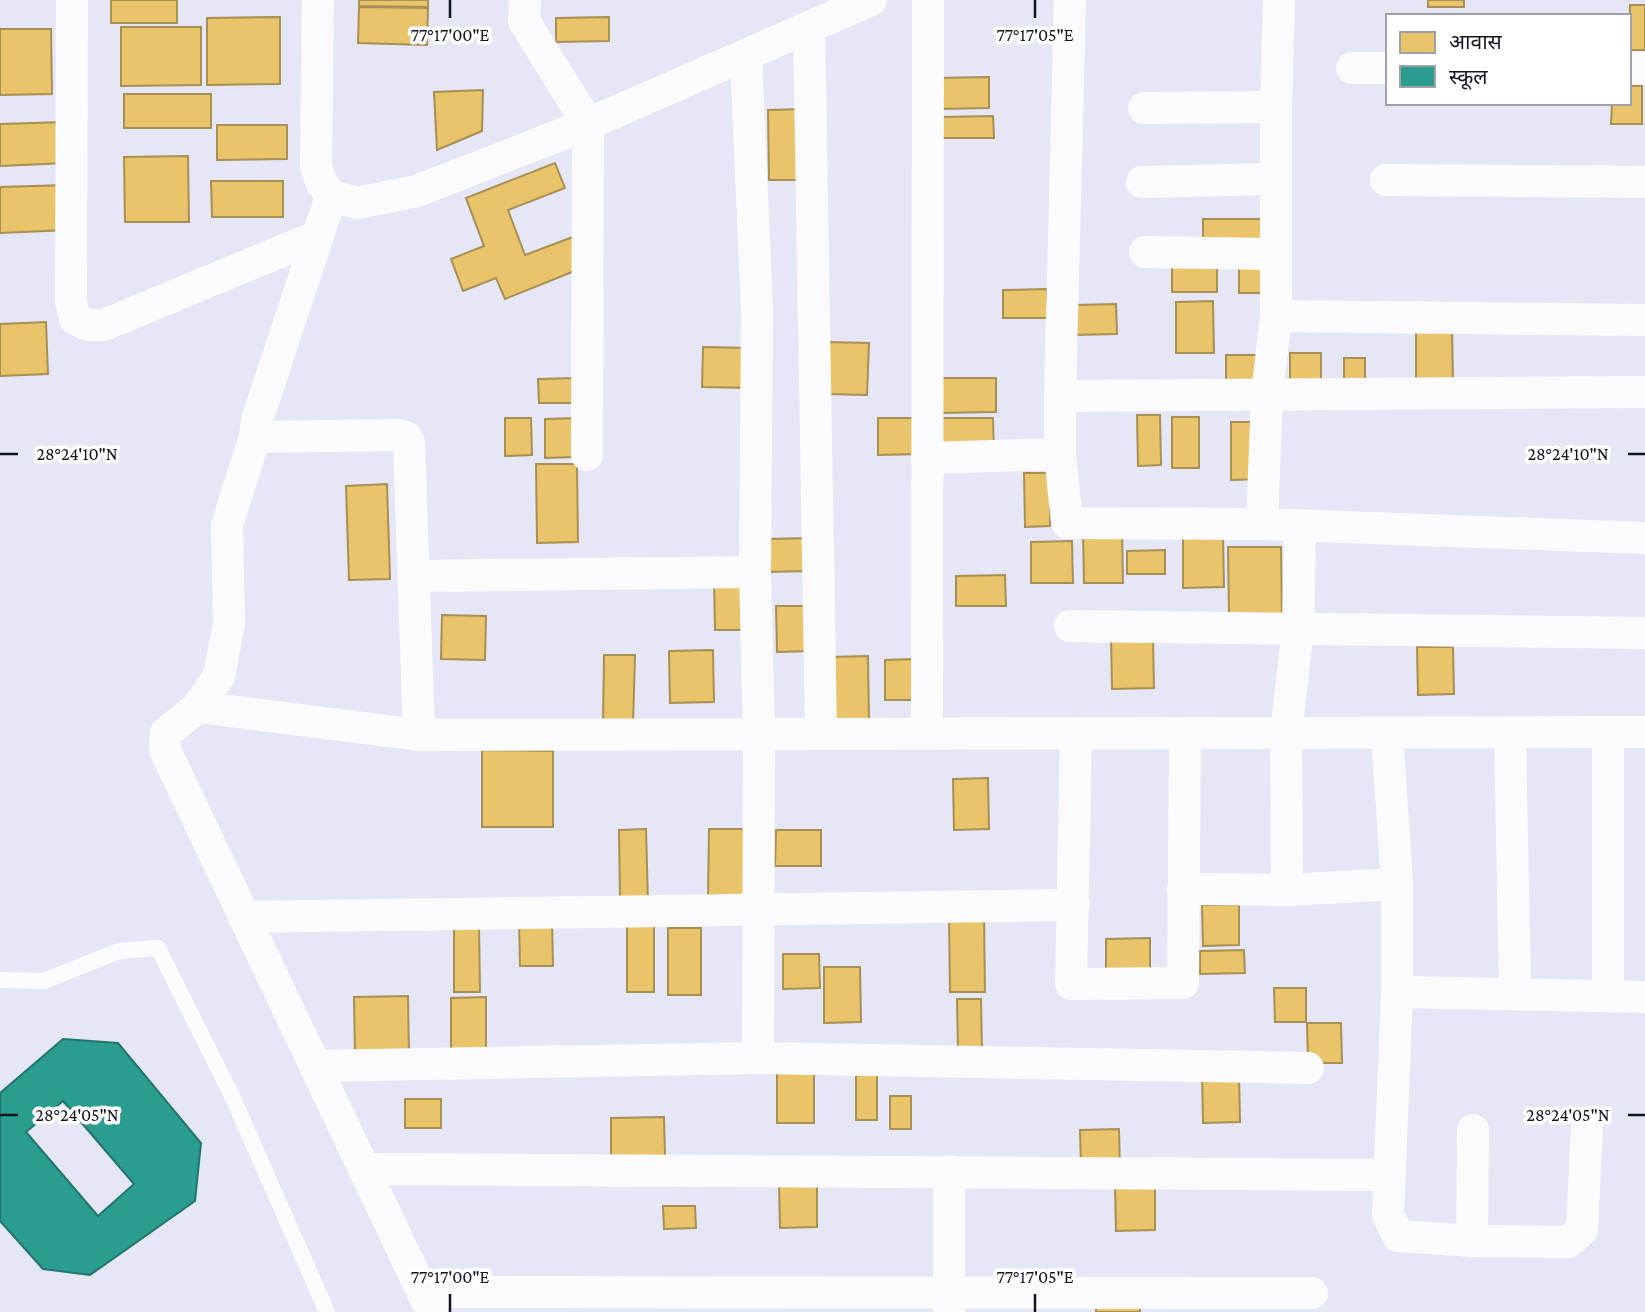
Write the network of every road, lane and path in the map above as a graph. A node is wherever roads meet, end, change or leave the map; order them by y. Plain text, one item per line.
1 (72, 0) edge
2 (318, 0) edge
3 (525, 0) edge
4 (871, 0) edge
5 (928, 0) edge
6 (1279, 0) edge
7 (1077, 3) edge
8 (809, 27) junction
9 (747, 55) junction
10 (1352, 68) dead end
11 (1386, 68) edge
12 (1276, 107) junction
13 (1144, 108) dead end
14 (588, 124) junction
15 (1276, 178) junction
16 (1386, 180) dead end
17 (1142, 182) dead end
18 (1645, 182) edge
19 (331, 196) junction
20 (318, 236) junction
21 (1146, 252) dead end
22 (1276, 254) junction
23 (1276, 316) junction
24 (1645, 320) edge
25 (1645, 392) edge
26 (1267, 394) junction
27 (1060, 396) junction
28 (255, 437) junction
29 (1060, 454) junction
30 (587, 455) dead end
31 (928, 458) junction
32 (1262, 524) junction
33 (1300, 526) junction
34 (1645, 538) edge
35 (755, 572) junction
36 (414, 576) junction
37 (1070, 625) dead end
38 (1298, 628) junction
39 (1645, 633) edge
40 (198, 707) junction
41 (1645, 732) edge
42 (927, 733) junction
43 (1076, 733) junction
44 (1185, 733) junction
45 (1286, 733) junction
46 (1387, 733) junction
47 (1510, 733) junction
48 (1608, 733) junction
49 (759, 734) junction
50 (821, 734) junction
51 (419, 736) junction
52 (1397, 884) junction
53 (1183, 889) junction
54 (1287, 890) junction
55 (1074, 905) junction
56 (759, 910) junction
57 (244, 917) junction
58 (0, 980) edge
59 (1397, 992) junction
60 (1515, 994) junction
61 (1608, 995) junction
62 (1645, 997) edge
63 (758, 1058) junction
64 (315, 1066) junction
65 (1308, 1068) dead end
66 (1587, 1123) dead end
67 (1472, 1130) dead end
68 (364, 1169) junction
69 (949, 1171) junction
70 (1390, 1175) junction
71 (1472, 1241) junction
72 (1312, 1293) dead end
73 (427, 1302) edge
74 (948, 1302) edge
75 (327, 1312) edge

1 - 20 street
2 - 19 street
3 - 14 street
4 - 8 street
5 - 31 street
6 - 12 street
7 - 27 street
8 - 9 street
8 - 50 street
9 - 14 street
9 - 35 street
10 - 11 street
12 - 13 street
12 - 15 street
14 - 19 street
14 - 30 street
15 - 17 street
15 - 22 street
16 - 18 street
19 - 20 street
20 - 28 street
21 - 22 street
22 - 23 street
23 - 24 street
23 - 26 street
25 - 26 street
26 - 27 street
26 - 32 street
27 - 29 street
28 - 36 street
28 - 40 street
29 - 31 street
29 - 32 street
31 - 42 street
32 - 33 street
33 - 34 street
33 - 38 street
35 - 36 street
35 - 49 street
36 - 51 street
37 - 38 street
38 - 39 street
38 - 45 street
40 - 51 street
40 - 57 street
41 - 48 street
42 - 43 street
42 - 50 street
43 - 44 street
43 - 55 street
44 - 45 street
44 - 53 street
45 - 46 street
45 - 54 street
46 - 47 street
46 - 52 street
47 - 48 street
47 - 60 street
48 - 61 street
49 - 50 street
49 - 51 street
49 - 56 street
52 - 54 street
52 - 59 street
53 - 54 street
53 - 55 street
55 - 56 street
56 - 57 street
56 - 63 street
57 - 64 street
58 - 75 lane
59 - 60 street
59 - 70 street
60 - 61 street
61 - 62 street
63 - 64 street
63 - 65 street
64 - 68 street
66 - 71 street
67 - 71 street
68 - 69 street
68 - 73 street
69 - 70 street
69 - 74 street
70 - 71 street
72 - 74 street
73 - 74 street

